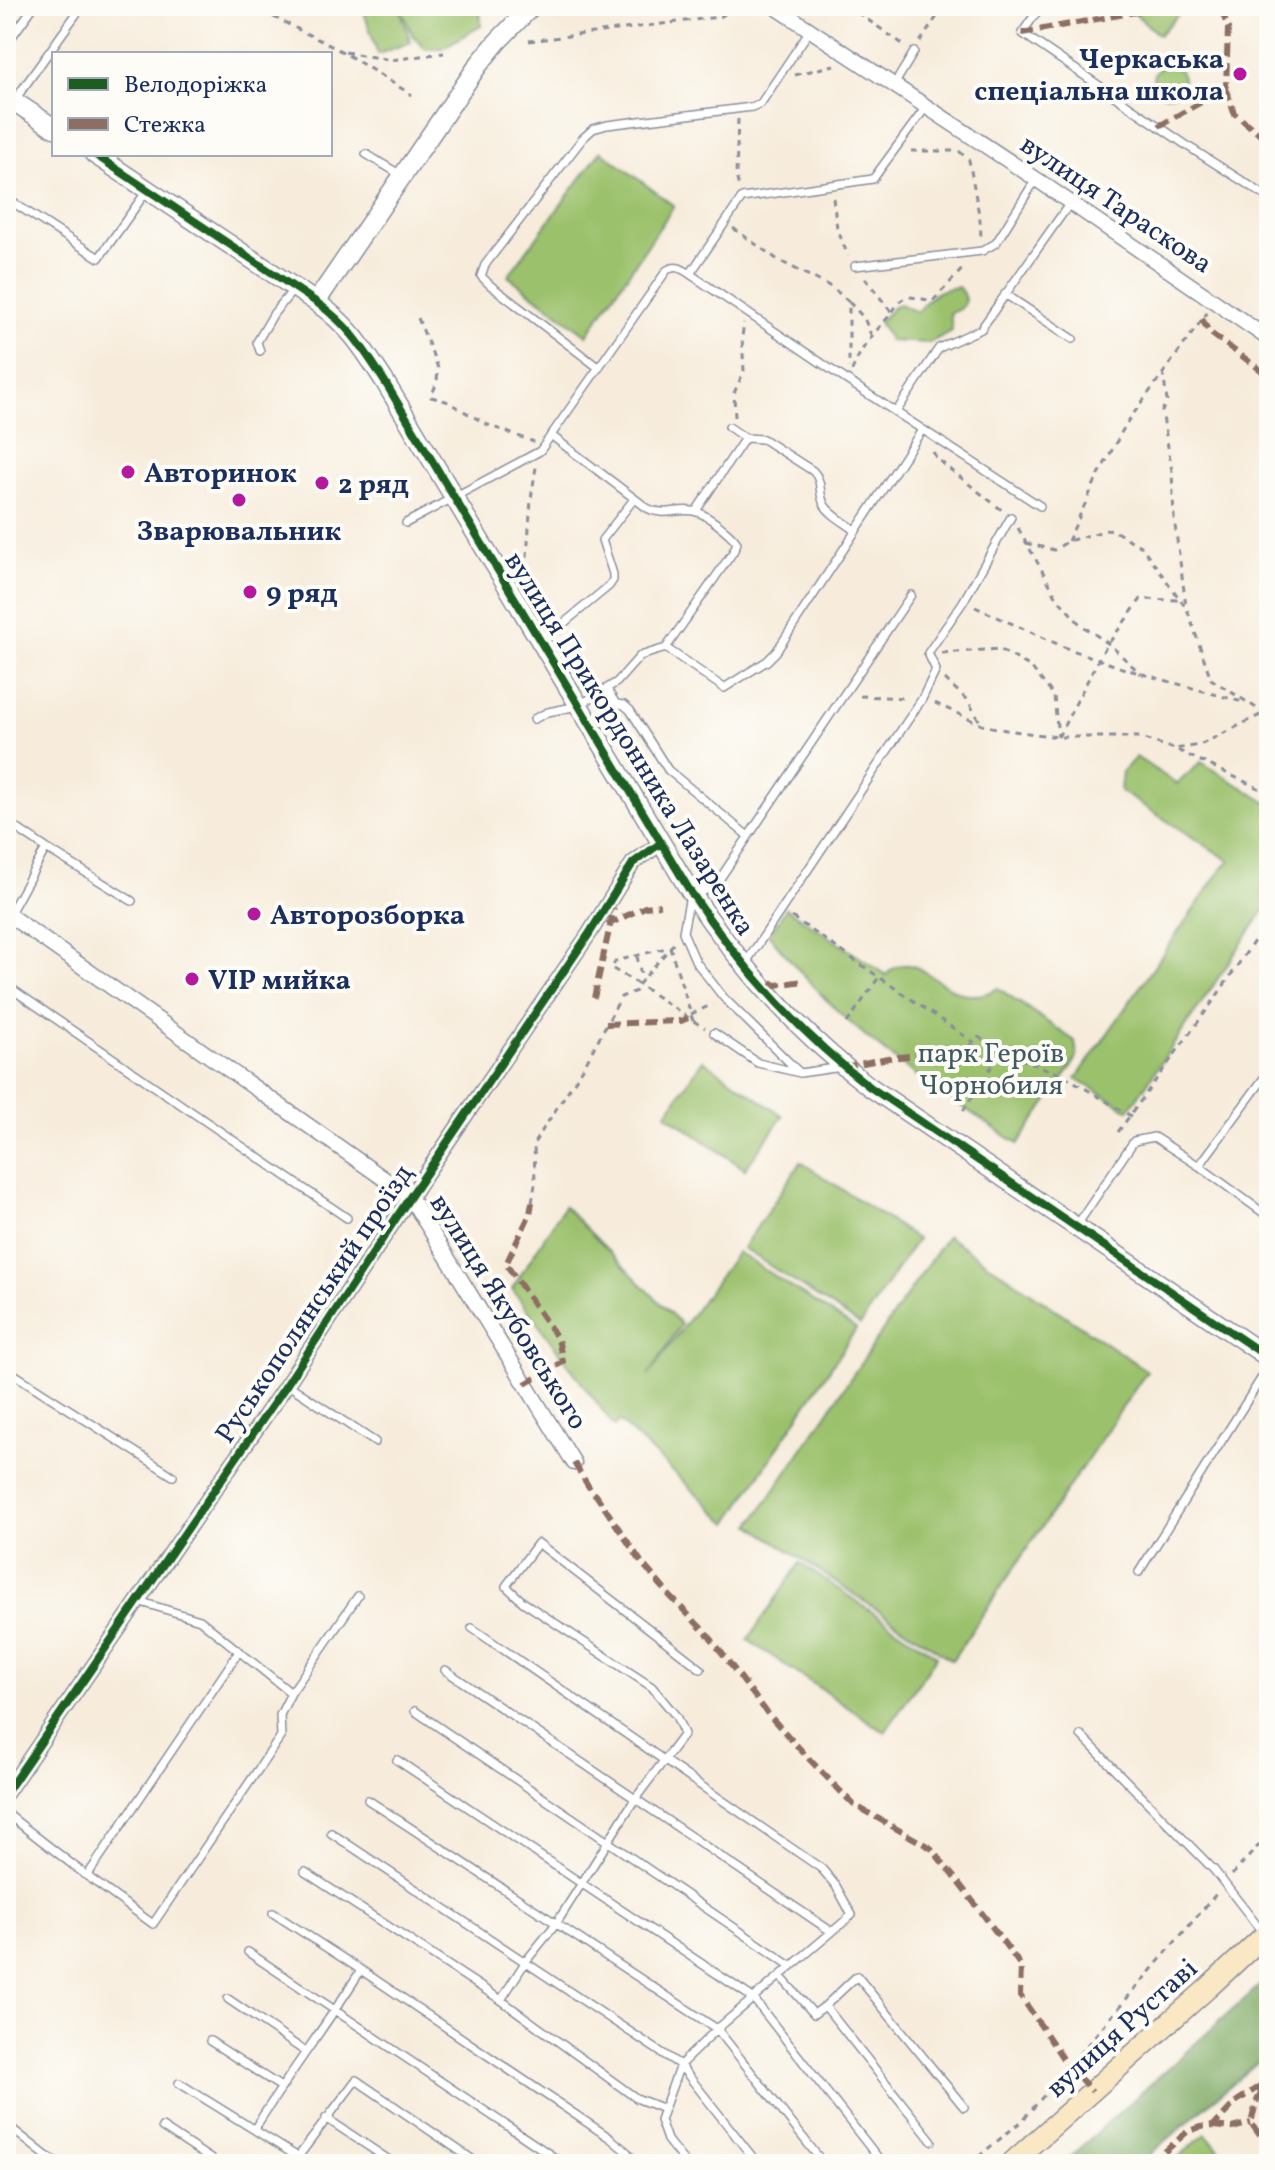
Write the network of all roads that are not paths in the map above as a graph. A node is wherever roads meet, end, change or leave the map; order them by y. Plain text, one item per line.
1 (34, 6) edge
2 (82, 6) edge
3 (532, 6) edge
4 (774, 6) edge
5 (1041, 6) edge
6 (810, 30) junction
7 (6, 45) edge
8 (914, 52) road end
9 (894, 85) junction
10 (10, 98) edge
11 (926, 107) junction
12 (52, 127) edge
13 (366, 154) dead end
14 (97, 156) edge
15 (401, 175) junction
16 (1036, 179) junction
17 (148, 190) junction
18 (6, 198) edge
19 (1269, 198) edge
20 (1071, 202) junction
21 (855, 266) dead end
22 (690, 274) junction
23 (295, 289) junction
24 (1005, 294) junction
25 (316, 302) junction
26 (1073, 339) dead end
27 (1269, 339) edge
28 (260, 351) dead end
29 (599, 368) junction
30 (896, 412) junction
31 (729, 427) road end
32 (922, 430) junction
33 (552, 436) junction
34 (745, 438) junction
35 (453, 497) junction
36 (634, 499) junction
37 (1040, 506) dead end
38 (696, 511) junction
39 (1011, 517) road end
40 (406, 523) dead end
41 (856, 531) junction
42 (911, 595) dead end
43 (540, 643) junction
44 (666, 648) junction
45 (607, 689) junction
46 (578, 706) junction
47 (534, 719) dead end
48 (6, 821) edge
49 (748, 836) junction
50 (661, 843) junction
51 (46, 848) junction
52 (692, 894) junction
53 (132, 901) dead end
54 (7, 914) edge
55 (745, 965) junction
56 (6, 985) edge
57 (714, 1033) road end
58 (844, 1067) junction
59 (1269, 1071) edge
60 (800, 1073) junction
61 (1199, 1166) junction
62 (410, 1197) junction
63 (1269, 1217) edge
64 (347, 1218) dead end
65 (1075, 1227) junction
66 (1269, 1358) edge
67 (1269, 1366) edge
68 (6, 1369) edge
69 (287, 1384) junction
70 (375, 1442) dead end
71 (574, 1463) dead end
72 (173, 1476) dead end
73 (1139, 1572) dead end
74 (358, 1596) dead end
75 (138, 1601) junction
76 (472, 1628) dead end
77 (238, 1653) junction
78 (701, 1669) dead end
79 (445, 1670) dead end
80 (291, 1693) junction
81 (415, 1711) dead end
82 (1081, 1735) dead end
83 (664, 1759) junction
84 (397, 1760) dead end
85 (6, 1793) edge
86 (635, 1799) junction
87 (368, 1800) dead end
88 (6, 1813) edge
89 (331, 1833) dead end
90 (608, 1842) junction
91 (305, 1872) dead end
92 (87, 1876) junction
93 (582, 1884) junction
94 (273, 1913) dead end
95 (556, 1924) junction
96 (832, 1932) junction
97 (1267, 1933) edge
98 (248, 1952) dead end
99 (526, 1961) junction
100 (791, 1966) junction
101 (361, 1970) junction
102 (780, 1976) junction
103 (753, 1998) junction
104 (228, 1999) dead end
105 (501, 2000) junction
106 (825, 2006) junction
107 (335, 2010) junction
108 (717, 2029) junction
109 (210, 2041) dead end
110 (306, 2052) junction
111 (680, 2065) junction
112 (179, 2083) dead end
113 (281, 2087) junction
114 (964, 2107) dead end
115 (664, 2109) junction
116 (326, 2118) junction
117 (6, 2124) edge
118 (162, 2127) dead end
119 (255, 2128) junction
120 (932, 2141) dead end
121 (627, 2152) junction
122 (45, 2155) junction
123 (298, 2157) junction
124 (40, 2164) edge
125 (61, 2164) edge
126 (218, 2164) edge
127 (309, 2164) edge
128 (395, 2164) edge
129 (479, 2164) edge
130 (564, 2164) edge
131 (619, 2164) edge
132 (636, 2164) edge
133 (686, 2164) edge
134 (758, 2164) edge
135 (824, 2164) edge
136 (883, 2164) edge
137 (1010, 2164) edge

1 - 7 lane
2 - 10 lane
3 - 15 street
4 - 6 street, вулиця Тараскова
5 - 19 lane
6 - 9 street, вулиця Тараскова
6 - 29 lane
8 - 9 lane
9 - 11 street, вулиця Тараскова
10 - 12 street
11 - 16 street, вулиця Тараскова
11 - 22 lane
13 - 15 lane
14 - 17 street, вулиця Прикордонника Лазаренка
15 - 25 street
16 - 20 street, вулиця Тараскова
16 - 21 lane
17 - 18 lane
17 - 23 street, вулиця Прикордонника Лазаренка
20 - 24 lane
20 - 27 street, вулиця Тараскова
22 - 29 lane
22 - 30 lane
23 - 25 street, вулиця Прикордонника Лазаренка
23 - 28 lane
24 - 26 lane
24 - 30 lane
25 - 35 street, вулиця Прикордонника Лазаренка
29 - 33 lane
30 - 32 lane
31 - 34 lane
32 - 37 lane
32 - 41 lane
33 - 35 lane
33 - 36 lane
34 - 38 lane
34 - 41 lane
35 - 40 lane
35 - 43 street, вулиця Прикордонника Лазаренка
36 - 38 lane
36 - 43 lane
38 - 44 lane
39 - 55 lane
41 - 44 lane
42 - 49 lane
43 - 46 street, вулиця Прикордонника Лазаренка
44 - 45 lane
45 - 46 lane
45 - 49 lane
46 - 47 lane
46 - 50 street, вулиця Прикордонника Лазаренка
48 - 51 lane
49 - 52 lane
50 - 52 street, вулиця Прикордонника Лазаренка
50 - 62 street, Руськополянський проїзд
51 - 53 lane
51 - 54 lane
52 - 55 street, вулиця Прикордонника Лазаренка
52 - 60 lane
54 - 62 street, вулиця Якубовського
55 - 58 street, вулиця Прикордонника Лазаренка
56 - 64 lane
57 - 60 lane
58 - 60 lane
58 - 65 street, вулиця Прикордонника Лазаренка
59 - 61 lane
61 - 63 lane
61 - 65 lane
62 - 69 street, Руськополянський проїзд
62 - 71 street, вулиця Якубовського
65 - 66 street, вулиця Прикордонника Лазаренка
67 - 73 lane
68 - 72 lane
69 - 70 lane
69 - 75 street, Руськополянський проїзд
74 - 80 lane
75 - 77 lane
75 - 85 street, Руськополянський проїзд
76 - 83 lane
77 - 80 lane
77 - 92 lane
78 - 83 lane
79 - 86 lane
80 - 92 lane
81 - 90 lane
82 - 97 lane
83 - 86 lane
83 - 96 lane
84 - 93 lane
86 - 90 lane
86 - 96 lane
87 - 95 lane
88 - 92 lane
89 - 99 lane
90 - 93 lane
90 - 100 lane
91 - 105 lane
93 - 95 lane
93 - 103 lane
94 - 101 lane
95 - 99 lane
95 - 108 lane
96 - 100 lane
97 - 137 main road, вулиця Руставі
98 - 107 lane
99 - 105 lane
99 - 111 lane
100 - 102 lane
101 - 107 lane
101 - 121 lane
102 - 103 lane
102 - 106 lane
103 - 108 lane
103 - 136 lane
104 - 110 lane
105 - 115 lane
106 - 114 lane
106 - 120 lane
107 - 110 lane
107 - 130 lane
108 - 111 lane
108 - 135 lane
109 - 113 lane
110 - 113 lane
111 - 115 lane
111 - 134 lane
112 - 119 lane
113 - 119 lane
115 - 133 lane
116 - 123 lane
116 - 128 lane
116 - 129 lane
117 - 122 lane
118 - 126 lane
119 - 123 lane
121 - 131 lane
121 - 132 lane
122 - 124 lane
122 - 125 lane
123 - 127 lane

